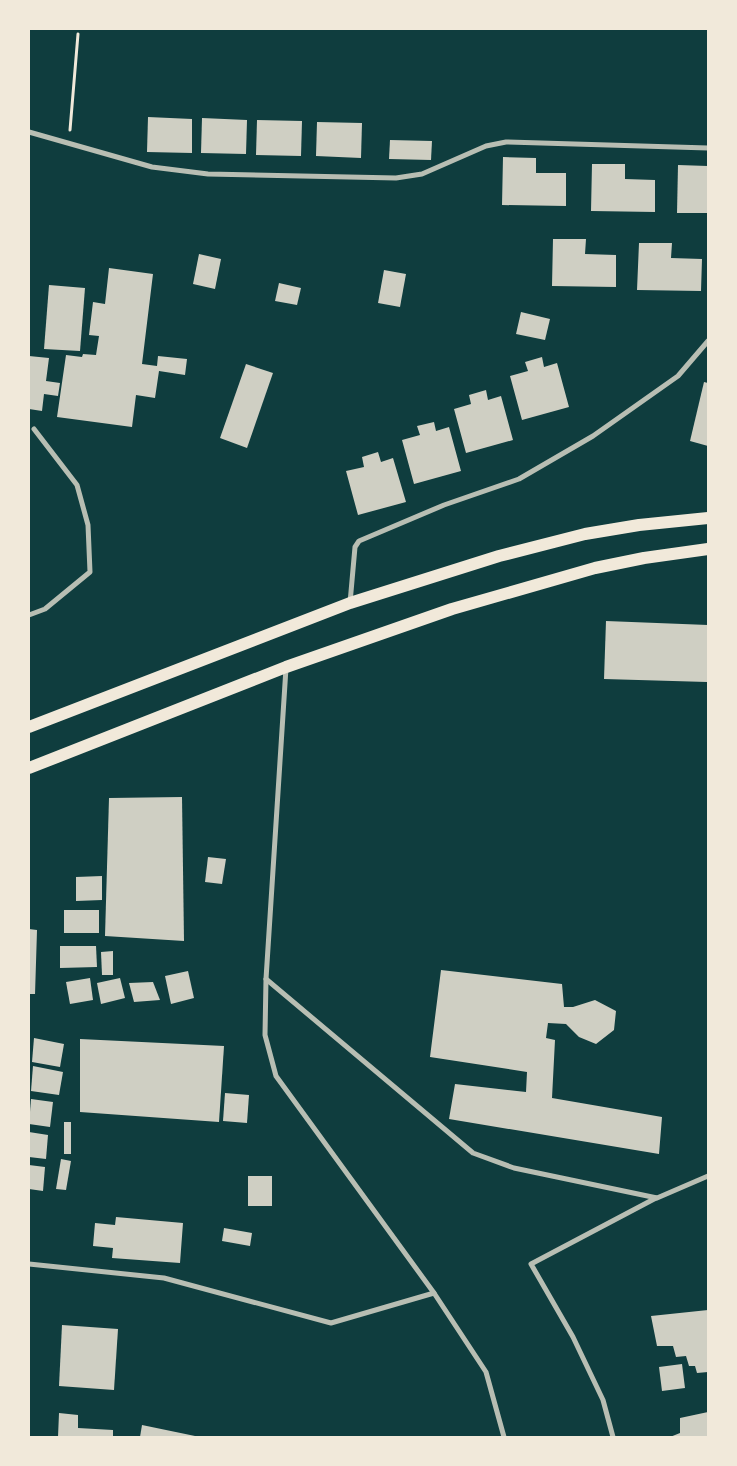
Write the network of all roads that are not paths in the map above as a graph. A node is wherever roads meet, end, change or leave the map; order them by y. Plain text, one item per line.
1 (29, 132) edge
2 (708, 148) edge
3 (708, 341) edge
4 (34, 429) dead end
5 (708, 518) edge
6 (708, 549) edge
7 (350, 603) junction
8 (29, 615) edge
9 (286, 667) junction
10 (29, 727) edge
11 (29, 768) edge
12 (266, 979) junction
13 (708, 1176) edge
14 (657, 1198) junction
15 (29, 1264) edge
16 (434, 1293) junction
17 (504, 1437) edge
18 (613, 1437) edge

1 - 2 street
3 - 7 street
4 - 8 street
5 - 7 main road
6 - 9 main road
7 - 10 main road
9 - 11 main road
9 - 12 street
12 - 14 street
12 - 16 street
13 - 14 street
14 - 18 street
15 - 16 street
16 - 17 street

